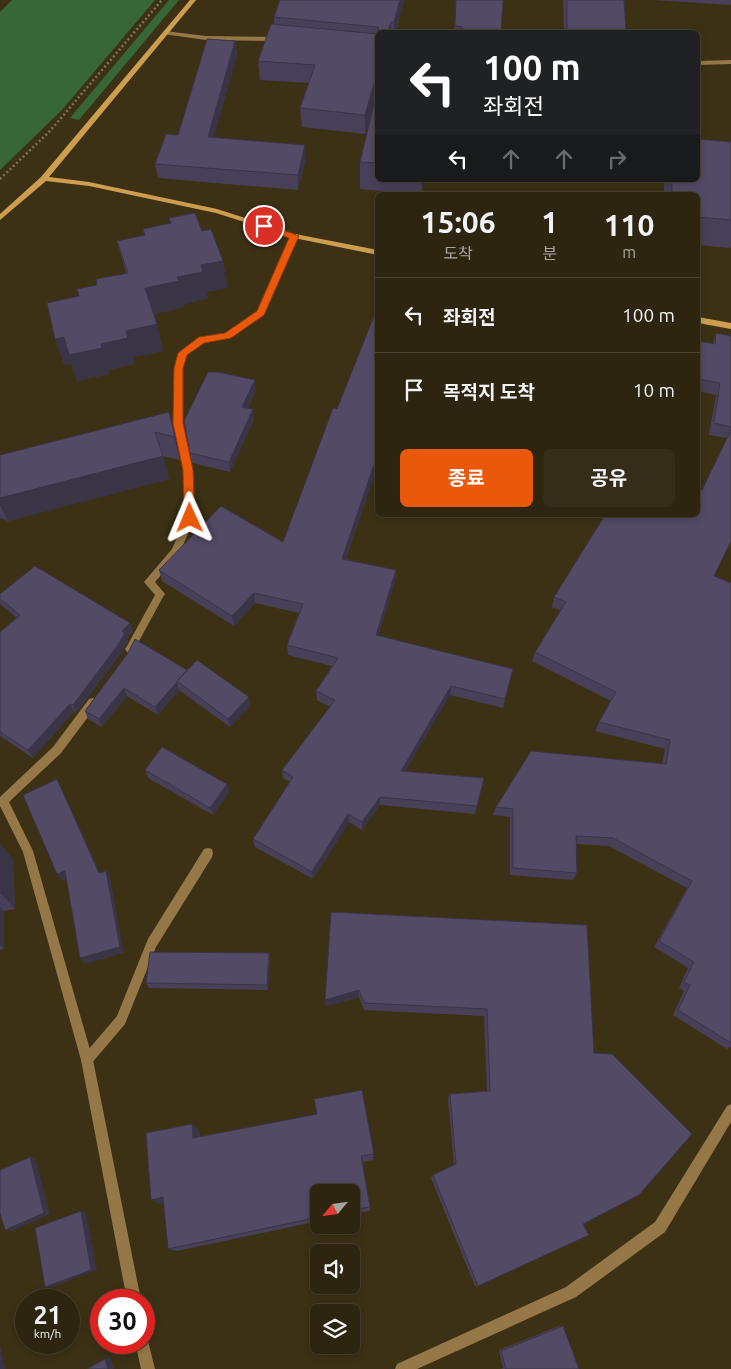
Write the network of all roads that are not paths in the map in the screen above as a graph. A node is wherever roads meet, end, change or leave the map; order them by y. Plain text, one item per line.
1 (193, 0) edge
2 (165, 32) junction
3 (291, 40) edge
4 (731, 62) edge
5 (700, 63) edge
6 (44, 180) junction
7 (0, 218) edge
8 (294, 236) junction
9 (375, 253) edge
10 (700, 320) edge
11 (731, 326) edge
12 (126, 657) edge
13 (97, 696) edge
14 (208, 853) dead end
15 (87, 1060) junction
16 (731, 1110) edge
17 (132, 1289) edge
18 (145, 1354) edge
19 (148, 1369) edge
20 (402, 1369) edge

1 - 2 main road
2 - 3 street
2 - 6 main road
4 - 5 street
6 - 7 main road
6 - 8 main road
8 - 9 main road
8 - 12 street
10 - 11 main road
13 - 15 street
14 - 15 street
15 - 17 street
16 - 20 street
18 - 19 street

